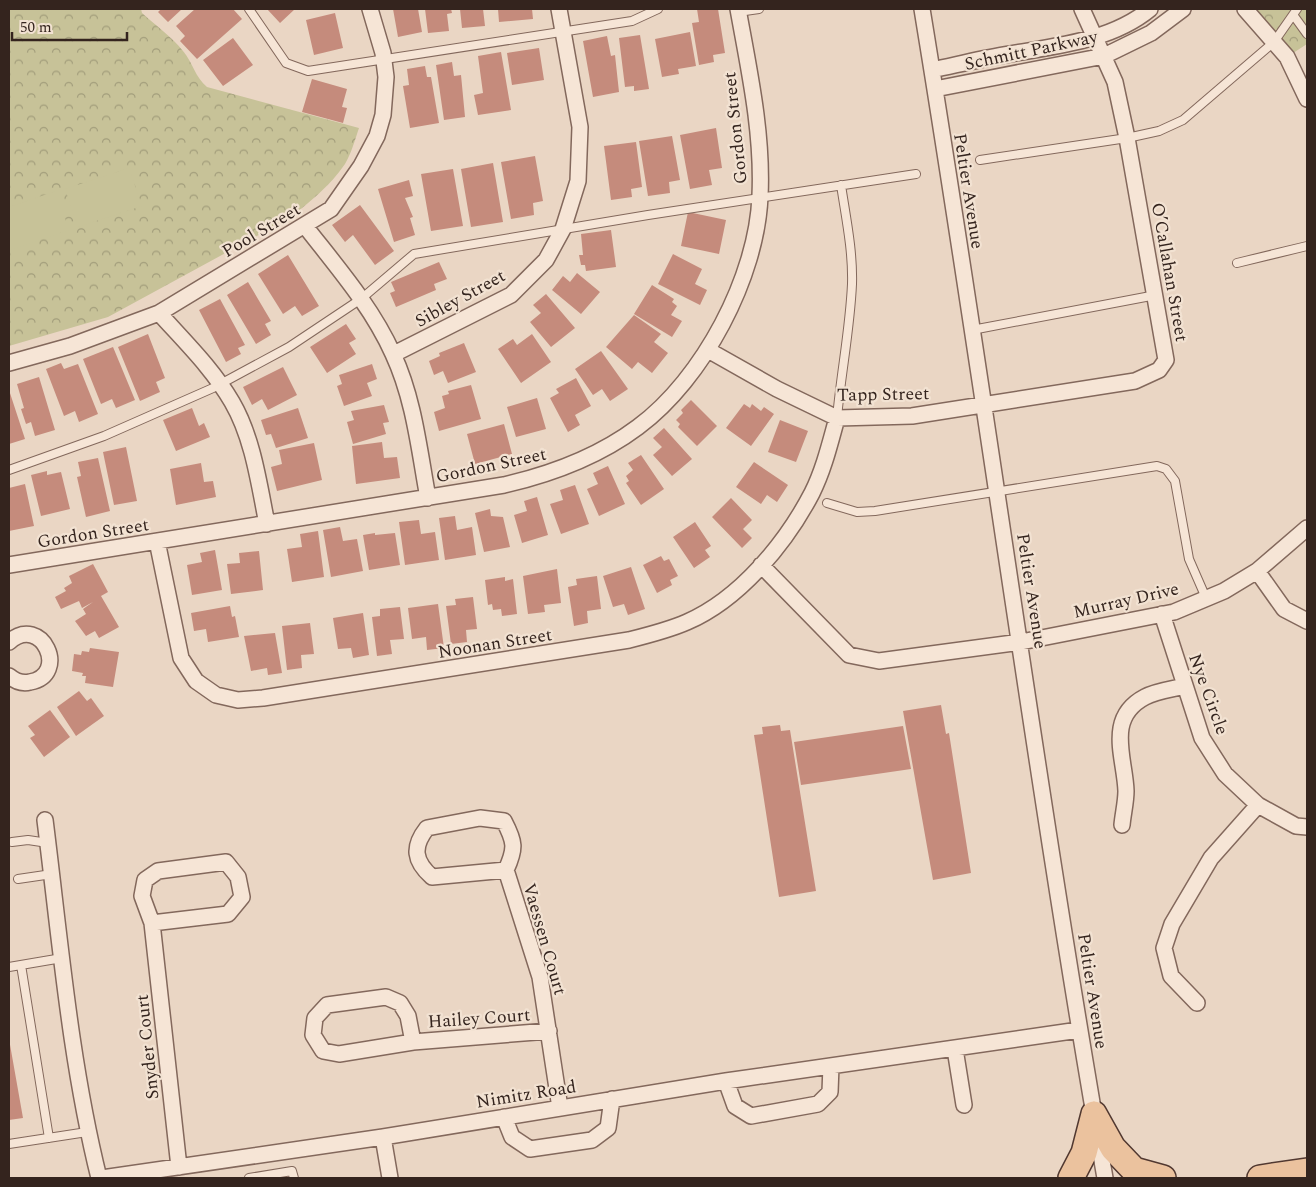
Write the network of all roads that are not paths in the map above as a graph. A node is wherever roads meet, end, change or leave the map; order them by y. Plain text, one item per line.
1 (249, 9) edge
2 (370, 9) edge
3 (559, 9) edge
4 (658, 9) edge
5 (759, 9) edge
6 (922, 9) edge
7 (1082, 9) edge
8 (1150, 9) edge
9 (1184, 9) edge
10 (1245, 9) edge
11 (738, 10) edge
12 (1296, 13) edge
13 (563, 31) junction
14 (1307, 34) edge
15 (1095, 37) junction
16 (1274, 42) junction
17 (1104, 56) junction
18 (383, 59) junction
19 (932, 70) junction
20 (935, 90) junction
21 (1306, 92) edge
22 (1127, 138) junction
23 (980, 160) dead end
24 (916, 174) dead end
25 (841, 185) junction
26 (760, 198) junction
27 (305, 226) junction
28 (563, 229) junction
29 (1307, 246) edge
30 (1237, 263) dead end
31 (1156, 295) junction
32 (362, 299) junction
33 (159, 313) junction
34 (972, 330) junction
35 (708, 350) junction
36 (394, 354) junction
37 (9, 363) edge
38 (220, 384) junction
39 (985, 404) junction
40 (837, 418) junction
41 (9, 470) edge
42 (998, 491) junction
43 (428, 498) junction
44 (827, 503) dead end
45 (267, 524) junction
46 (1307, 528) edge
47 (157, 541) junction
48 (9, 565) edge
49 (761, 565) junction
50 (1257, 571) junction
51 (1206, 598) junction
52 (1162, 614) junction
53 (1307, 621) edge
54 (9, 642) edge
55 (1021, 642) junction
56 (9, 676) edge
57 (1185, 686) junction
58 (1258, 805) junction
59 (45, 820) dead end
60 (1122, 825) dead end
61 (1307, 827) edge
62 (12, 842) dead end
63 (48, 843) junction
64 (506, 870) junction
65 (52, 874) junction
66 (18, 878) dead end
67 (152, 923) junction
68 (62, 958) junction
69 (21, 965) junction
70 (9, 967) edge
71 (1196, 1003) dead end
72 (1080, 1030) junction
73 (548, 1031) junction
74 (413, 1042) junction
75 (955, 1049) junction
76 (832, 1066) junction
77 (726, 1080) junction
78 (612, 1099) junction
79 (964, 1105) dead end
80 (560, 1108) junction
81 (1094, 1114) junction
82 (504, 1117) junction
83 (87, 1132) junction
84 (383, 1137) junction
85 (49, 1138) junction
86 (9, 1144) edge
87 (179, 1167) junction
88 (1307, 1171) edge
89 (98, 1178) edge
90 (102, 1178) edge
91 (249, 1178) edge
92 (294, 1178) edge
93 (390, 1178) edge
94 (1071, 1178) edge
95 (1105, 1178) edge
96 (1163, 1178) edge
97 (1260, 1178) edge

1 - 18 lane
2 - 18 street, Pool Street
3 - 13 street, Sibley Street
4 - 13 lane
5 - 11 lane
6 - 19 street, Peltier Avenue
7 - 15 street, O’Callahan Street
8 - 15 street, Schmitt Parkway
9 - 17 street, Schmitt Parkway
10 - 16 street
11 - 26 street, Gordon Street
12 - 14 lane
12 - 16 lane
13 - 18 lane
13 - 28 street, Sibley Street
15 - 17 street, O’Callahan Street
15 - 19 street, Schmitt Parkway
16 - 21 street
16 - 22 lane
17 - 20 street, Schmitt Parkway
17 - 22 street, O’Callahan Street
18 - 27 street, Pool Street
19 - 20 street, Peltier Avenue
20 - 34 street, Peltier Avenue
22 - 23 lane
22 - 31 street, O’Callahan Street
24 - 25 lane
25 - 26 lane
25 - 40 lane
26 - 28 lane
26 - 35 street, Gordon Street
27 - 32 street
27 - 33 street, Pool Street
28 - 32 lane
28 - 36 street, Sibley Street
29 - 30 lane
31 - 34 lane
31 - 39 street, O’Callahan Street
32 - 36 street
32 - 38 lane
33 - 37 street, Pool Street
33 - 38 street
34 - 39 street, Peltier Avenue
35 - 40 street, Tapp Street
35 - 43 street, Gordon Street
36 - 43 street
38 - 41 lane
38 - 45 street
39 - 40 street, Tapp Street
39 - 42 street, Peltier Avenue
40 - 49 street, Noonan Street
42 - 44 lane
42 - 51 lane
42 - 55 street, Peltier Avenue
43 - 45 street, Gordon Street
45 - 47 street, Gordon Street
46 - 50 street, Murray Drive
47 - 48 street, Gordon Street
47 - 49 street, Noonan Street
49 - 55 street, Murray Drive
50 - 51 street, Murray Drive
50 - 53 street
51 - 52 street, Murray Drive
52 - 55 street, Murray Drive
52 - 57 street, Nye Circle
54 - 56 street
55 - 72 street, Peltier Avenue
57 - 58 street, Nye Circle
57 - 60 street
58 - 61 street, Nye Circle
58 - 71 street
59 - 63 street
62 - 63 lane
63 - 65 street
64 - 64 street, Vaessen Court
64 - 73 street, Vaessen Court
65 - 66 lane
65 - 68 street
67 - 67 street, Snyder Court
67 - 87 street, Snyder Court
68 - 69 lane
68 - 83 street
69 - 70 lane
69 - 85 lane
72 - 75 street, Nimitz Road
72 - 81 street, Peltier Avenue
73 - 74 street, Hailey Court
73 - 80 street, Vaessen Court
74 - 74 street, Hailey Court
75 - 76 street, Nimitz Road
75 - 79 street
76 - 77 street, Nimitz Road
76 - 77 street
77 - 78 street, Nimitz Road
78 - 80 street, Nimitz Road
78 - 82 street
80 - 82 street, Nimitz Road
81 - 94 main road
81 - 95 street, Peltier Avenue
81 - 96 main road
82 - 84 street, Nimitz Road
83 - 85 lane
83 - 89 street
84 - 87 street, Nimitz Road
84 - 93 street
85 - 86 lane
87 - 90 street, Nimitz Road
88 - 97 main road
91 - 92 lane

